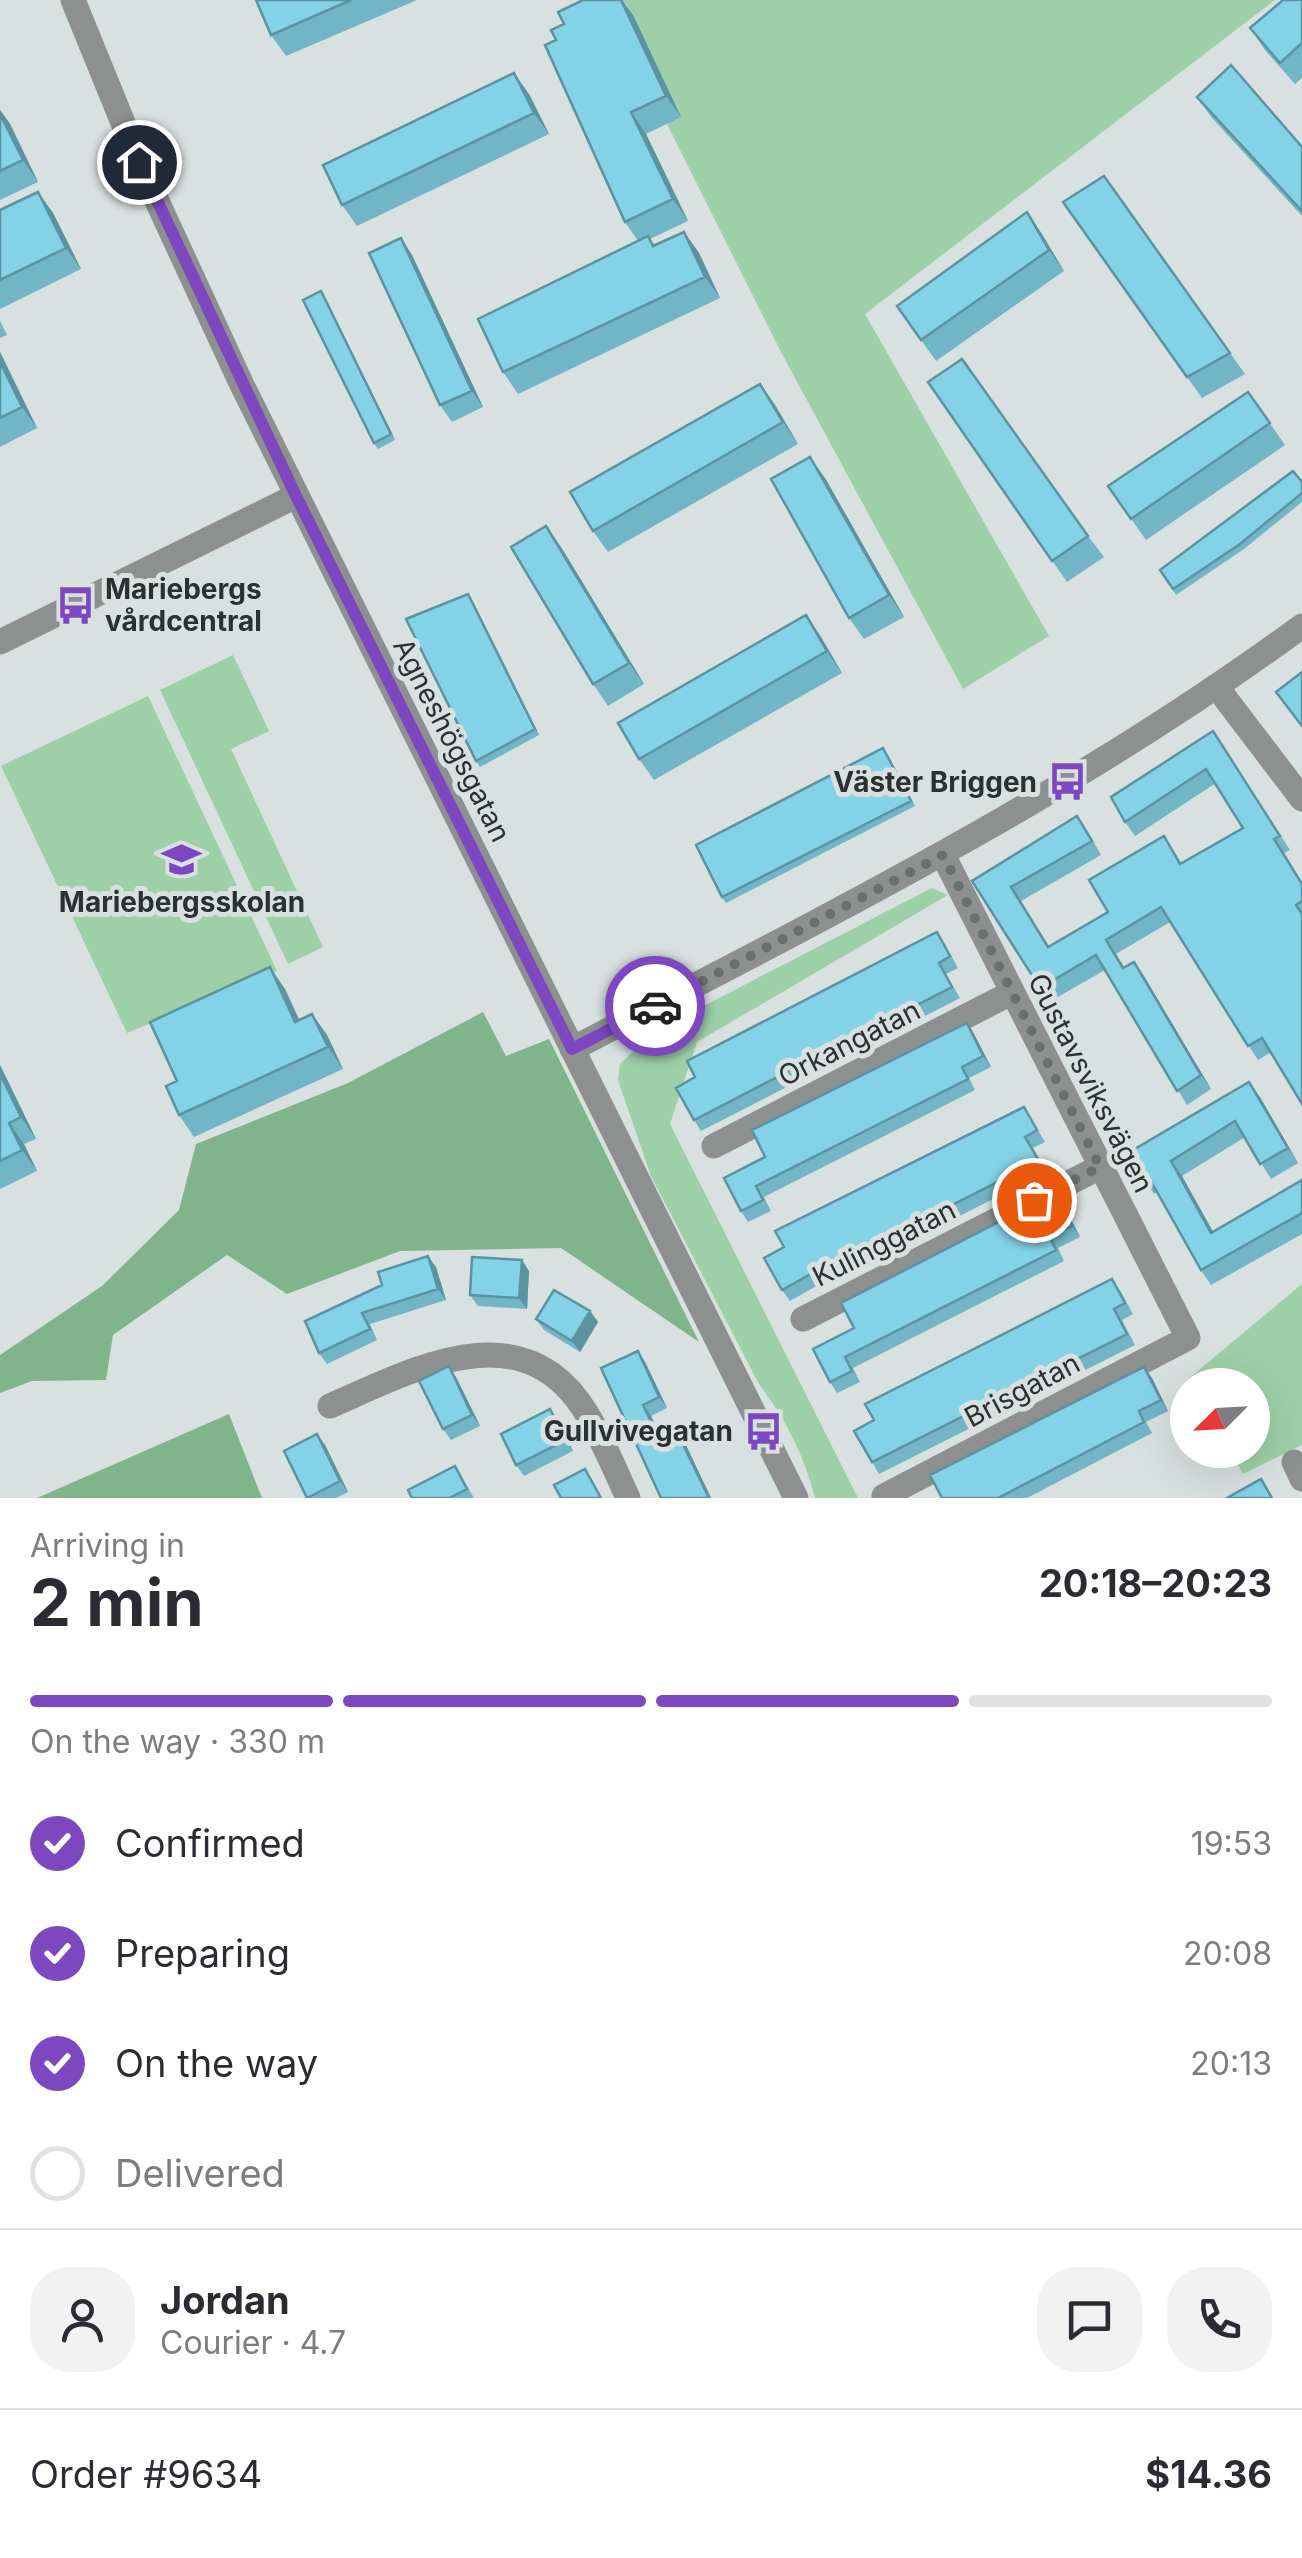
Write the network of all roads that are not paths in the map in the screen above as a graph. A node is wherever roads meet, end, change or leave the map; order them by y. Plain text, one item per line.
1 (73, 0) edge
2 (296, 496) junction
3 (1302, 626) edge
4 (0, 642) edge
5 (1216, 686) junction
6 (1302, 799) edge
7 (943, 855) junction
8 (1011, 992) junction
9 (572, 1049) junction
10 (714, 1146) dead end
11 (1100, 1167) junction
12 (803, 1318) dead end
13 (1188, 1338) joint
14 (330, 1406) dead end
15 (884, 1496) edge
16 (628, 1498) edge
17 (796, 1498) edge

1 - 2 street, Agneshögsgatan
2 - 4 street
2 - 9 street, Agneshögsgatan
3 - 5 street
5 - 6 street
5 - 7 street
7 - 8 street, Gustavsviksvägen
7 - 9 street
8 - 10 street, Orkangatan
8 - 11 street, Gustavsviksvägen
9 - 17 street, Agneshögsgatan
11 - 12 street, Kulinggatan
11 - 13 street, Gustavsviksvägen
13 - 15 street, Brisgatan
14 - 16 street

